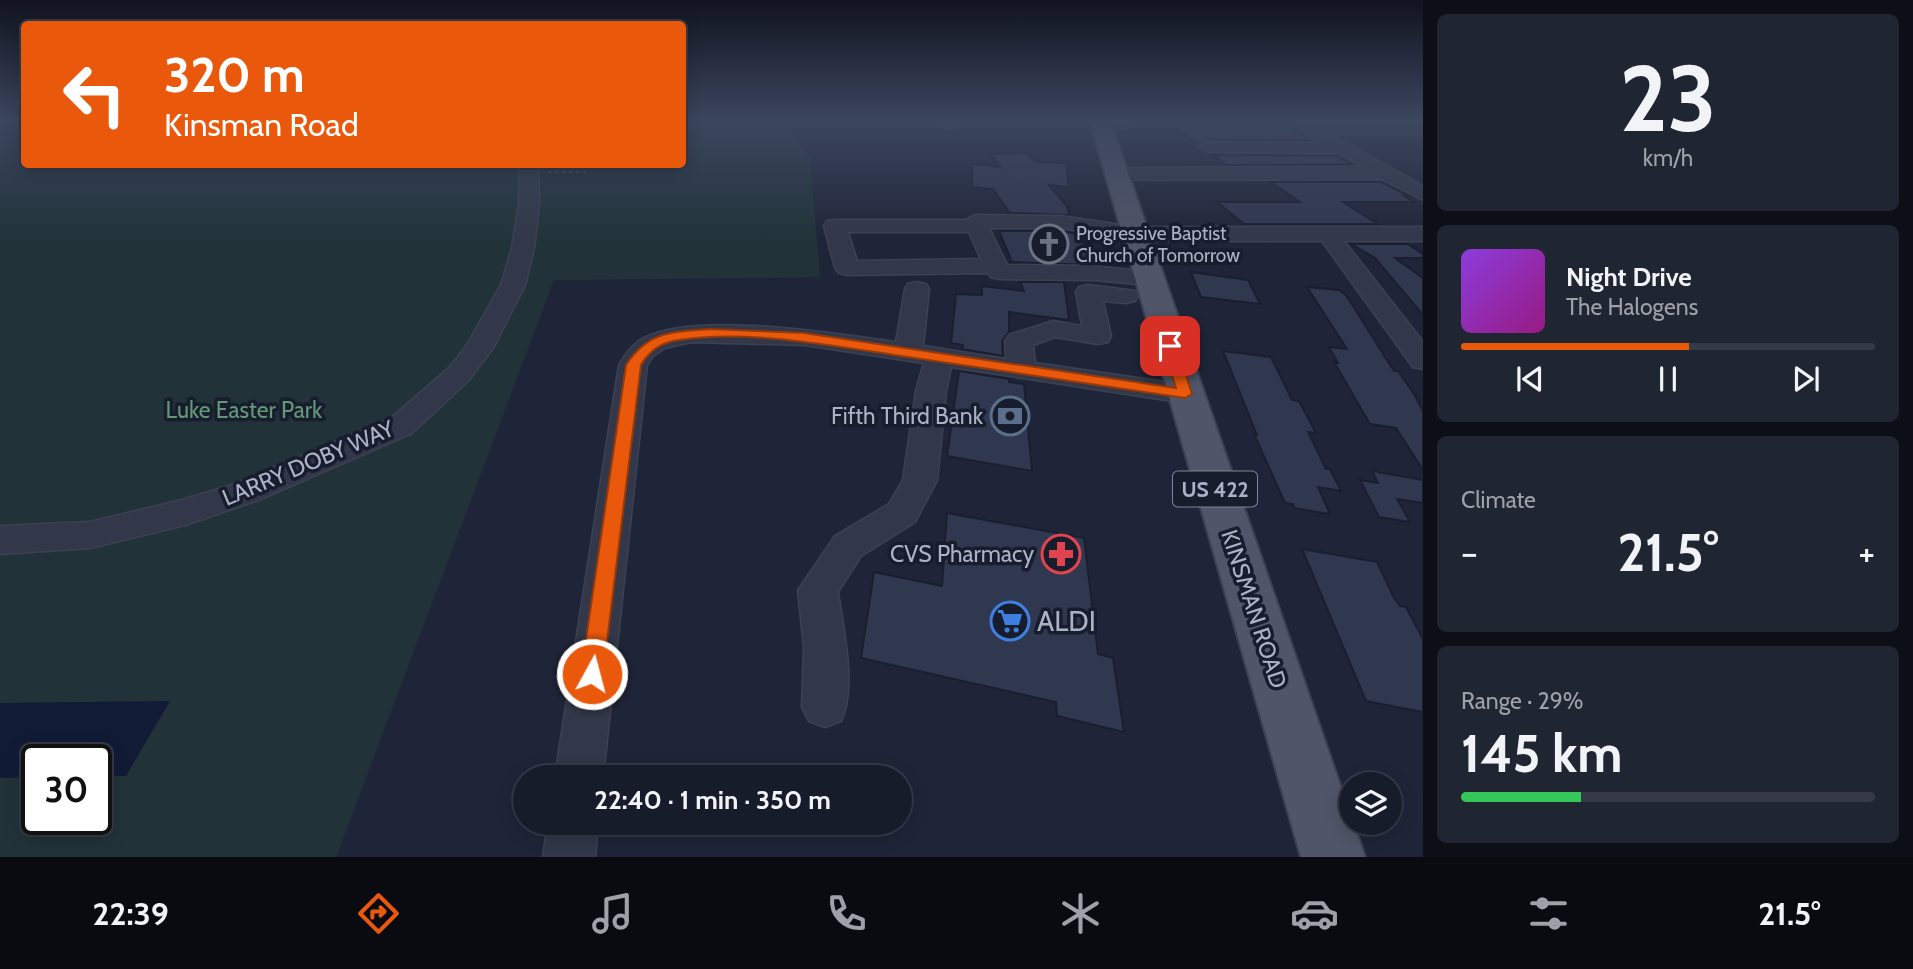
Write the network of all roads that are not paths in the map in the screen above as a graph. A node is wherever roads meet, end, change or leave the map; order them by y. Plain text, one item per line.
1 (1116, 161) edge
2 (1364, 161) edge
3 (539, 168) edge
4 (1386, 173) junction
5 (1117, 174) junction
6 (1423, 194) edge
7 (978, 226) junction
8 (1134, 234) junction
9 (1328, 234) junction
10 (1423, 234) edge
11 (996, 267) junction
12 (917, 289) dead end
13 (1152, 289) junction
14 (924, 355) junction
15 (1423, 361) edge
16 (1021, 369) junction
17 (1185, 394) junction
18 (0, 540) edge
19 (825, 707) dead end
20 (581, 765) edge
21 (572, 835) edge
22 (569, 857) edge
23 (1333, 857) edge

1 - 5 main road, KINSMAN ROAD / US 422
2 - 4 street
3 - 18 street, LARRY DOBY WAY
4 - 5 street
4 - 6 street
5 - 8 main road, KINSMAN ROAD / US 422
7 - 8 street
7 - 11 street
7 - 11 street
8 - 9 street
8 - 13 main road, KINSMAN ROAD / US 422
9 - 10 street
9 - 15 street
11 - 13 street
12 - 14 street
13 - 16 street
13 - 17 main road, KINSMAN ROAD / US 422
14 - 16 street
14 - 19 street
14 - 20 street
16 - 17 street
17 - 23 main road, KINSMAN ROAD / US 422
21 - 22 street

